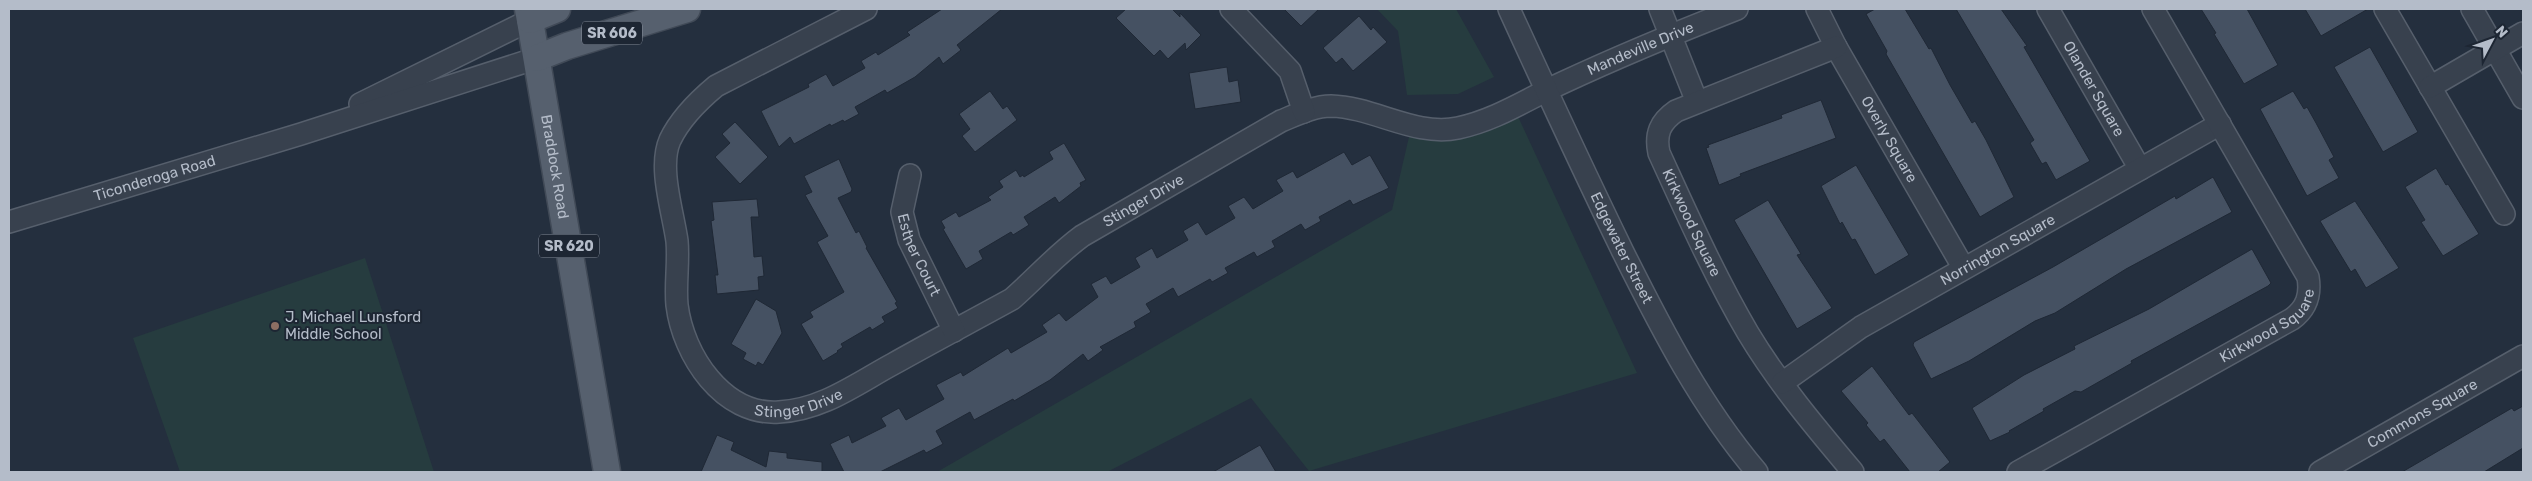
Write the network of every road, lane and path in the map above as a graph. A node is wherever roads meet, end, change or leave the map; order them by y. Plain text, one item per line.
1 (557, 9) edge
2 (686, 9) edge
3 (866, 9) edge
4 (1231, 9) edge
5 (1509, 9) edge
6 (1660, 9) edge
7 (1737, 9) edge
8 (1817, 9) edge
9 (2048, 9) edge
10 (2153, 9) edge
11 (2385, 9) edge
12 (2472, 9) edge
13 (529, 14) edge
14 (2523, 33) edge
15 (1671, 35) junction
16 (1836, 47) junction
17 (2495, 49) junction
18 (537, 58) junction
19 (2430, 87) junction
20 (1546, 90) junction
21 (2523, 98) edge
22 (1697, 102) junction
23 (1304, 112) junction
24 (2220, 124) junction
25 (301, 134) junction
26 (2140, 168) junction
27 (910, 174) dead end
28 (2504, 214) dead end
29 (9, 222) edge
30 (1964, 267) junction
31 (954, 331) junction
32 (2523, 356) edge
33 (1782, 383) junction
34 (607, 472) edge
35 (1757, 472) edge
36 (1853, 472) edge
37 (2018, 472) edge
38 (2320, 472) edge

1 - 13 main road
2 - 18 main road, SR 606
3 - 31 street, Stinger Drive
4 - 23 street
5 - 20 street, Edgewater Street
6 - 15 street
7 - 15 street, Mandeville Drive
8 - 16 street, Overly Square
9 - 26 street, Olander Square
10 - 24 street, Kirkwood Square
11 - 19 street
12 - 17 street
13 - 18 main road, Braddock Road / SR 620
13 - 25 street, Ticonderoga Road
14 - 17 street
15 - 20 street, Mandeville Drive
15 - 22 street
16 - 22 street, Kirkwood Square
16 - 30 street, Overly Square
17 - 19 street
17 - 21 street
18 - 25 street, Ticonderoga Road
18 - 34 main road, Braddock Road / SR 620
19 - 28 street
20 - 23 street, Stinger Drive
20 - 35 street, Edgewater Street
22 - 33 street, Kirkwood Square
23 - 31 street, Stinger Drive
24 - 26 street, Norrington Square
24 - 37 street, Kirkwood Square
25 - 29 street, Ticonderoga Road
26 - 30 street, Norrington Square
27 - 31 street, Esther Court
30 - 33 street, Norrington Square
32 - 38 street, Commons Square
33 - 36 street, Kirkwood Square

